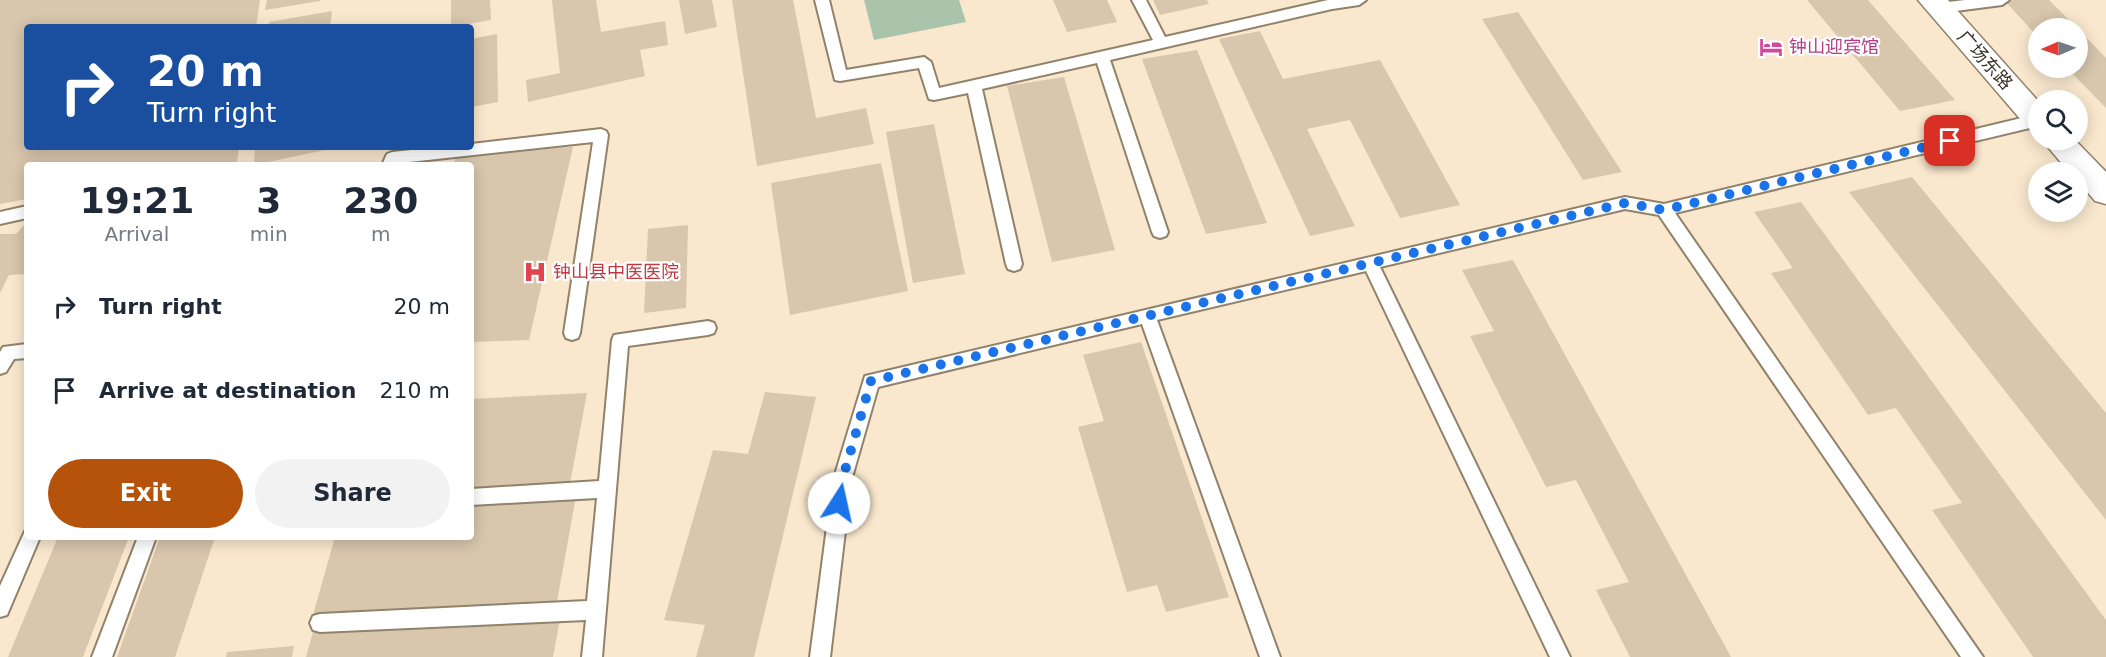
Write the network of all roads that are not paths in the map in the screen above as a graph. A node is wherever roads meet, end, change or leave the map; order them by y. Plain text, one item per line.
1 (822, 0) edge
2 (1139, 0) edge
3 (1359, 0) edge
4 (2002, 0) edge
5 (1936, 4) edge
6 (1162, 44) junction
7 (1102, 57) junction
8 (974, 87) junction
9 (2028, 109) edge
10 (2028, 122) edge
11 (474, 149) edge
12 (465, 150) edge
13 (2066, 150) edge
14 (391, 162) edge
15 (2106, 192) edge
16 (1664, 210) junction
17 (24, 213) edge
18 (0, 218) edge
19 (1160, 232) dead end
20 (1370, 263) junction
21 (1014, 264) dead end
22 (1147, 316) junction
23 (708, 328) dead end
24 (572, 333) dead end
25 (24, 351) edge
26 (0, 367) edge
27 (607, 489) junction
28 (474, 497) edge
29 (30, 540) edge
30 (146, 540) edge
31 (0, 608) edge
32 (596, 610) junction
33 (320, 624) dead end
34 (102, 657) edge
35 (592, 657) edge
36 (820, 657) edge
37 (1270, 657) edge
38 (1560, 657) edge
39 (1972, 657) edge

1 - 8 lane
2 - 6 lane
3 - 6 lane
4 - 5 lane
5 - 9 street, 广场东路
6 - 7 lane
7 - 8 lane
7 - 19 lane
8 - 21 lane
10 - 16 lane
11 - 24 lane
12 - 14 lane
13 - 15 street
16 - 20 lane
16 - 39 lane
17 - 18 lane
20 - 22 lane
20 - 38 lane
22 - 36 lane
22 - 37 lane
23 - 27 lane
25 - 26 lane
27 - 28 lane
27 - 32 lane
29 - 31 lane
30 - 34 lane
32 - 33 lane
32 - 35 lane

